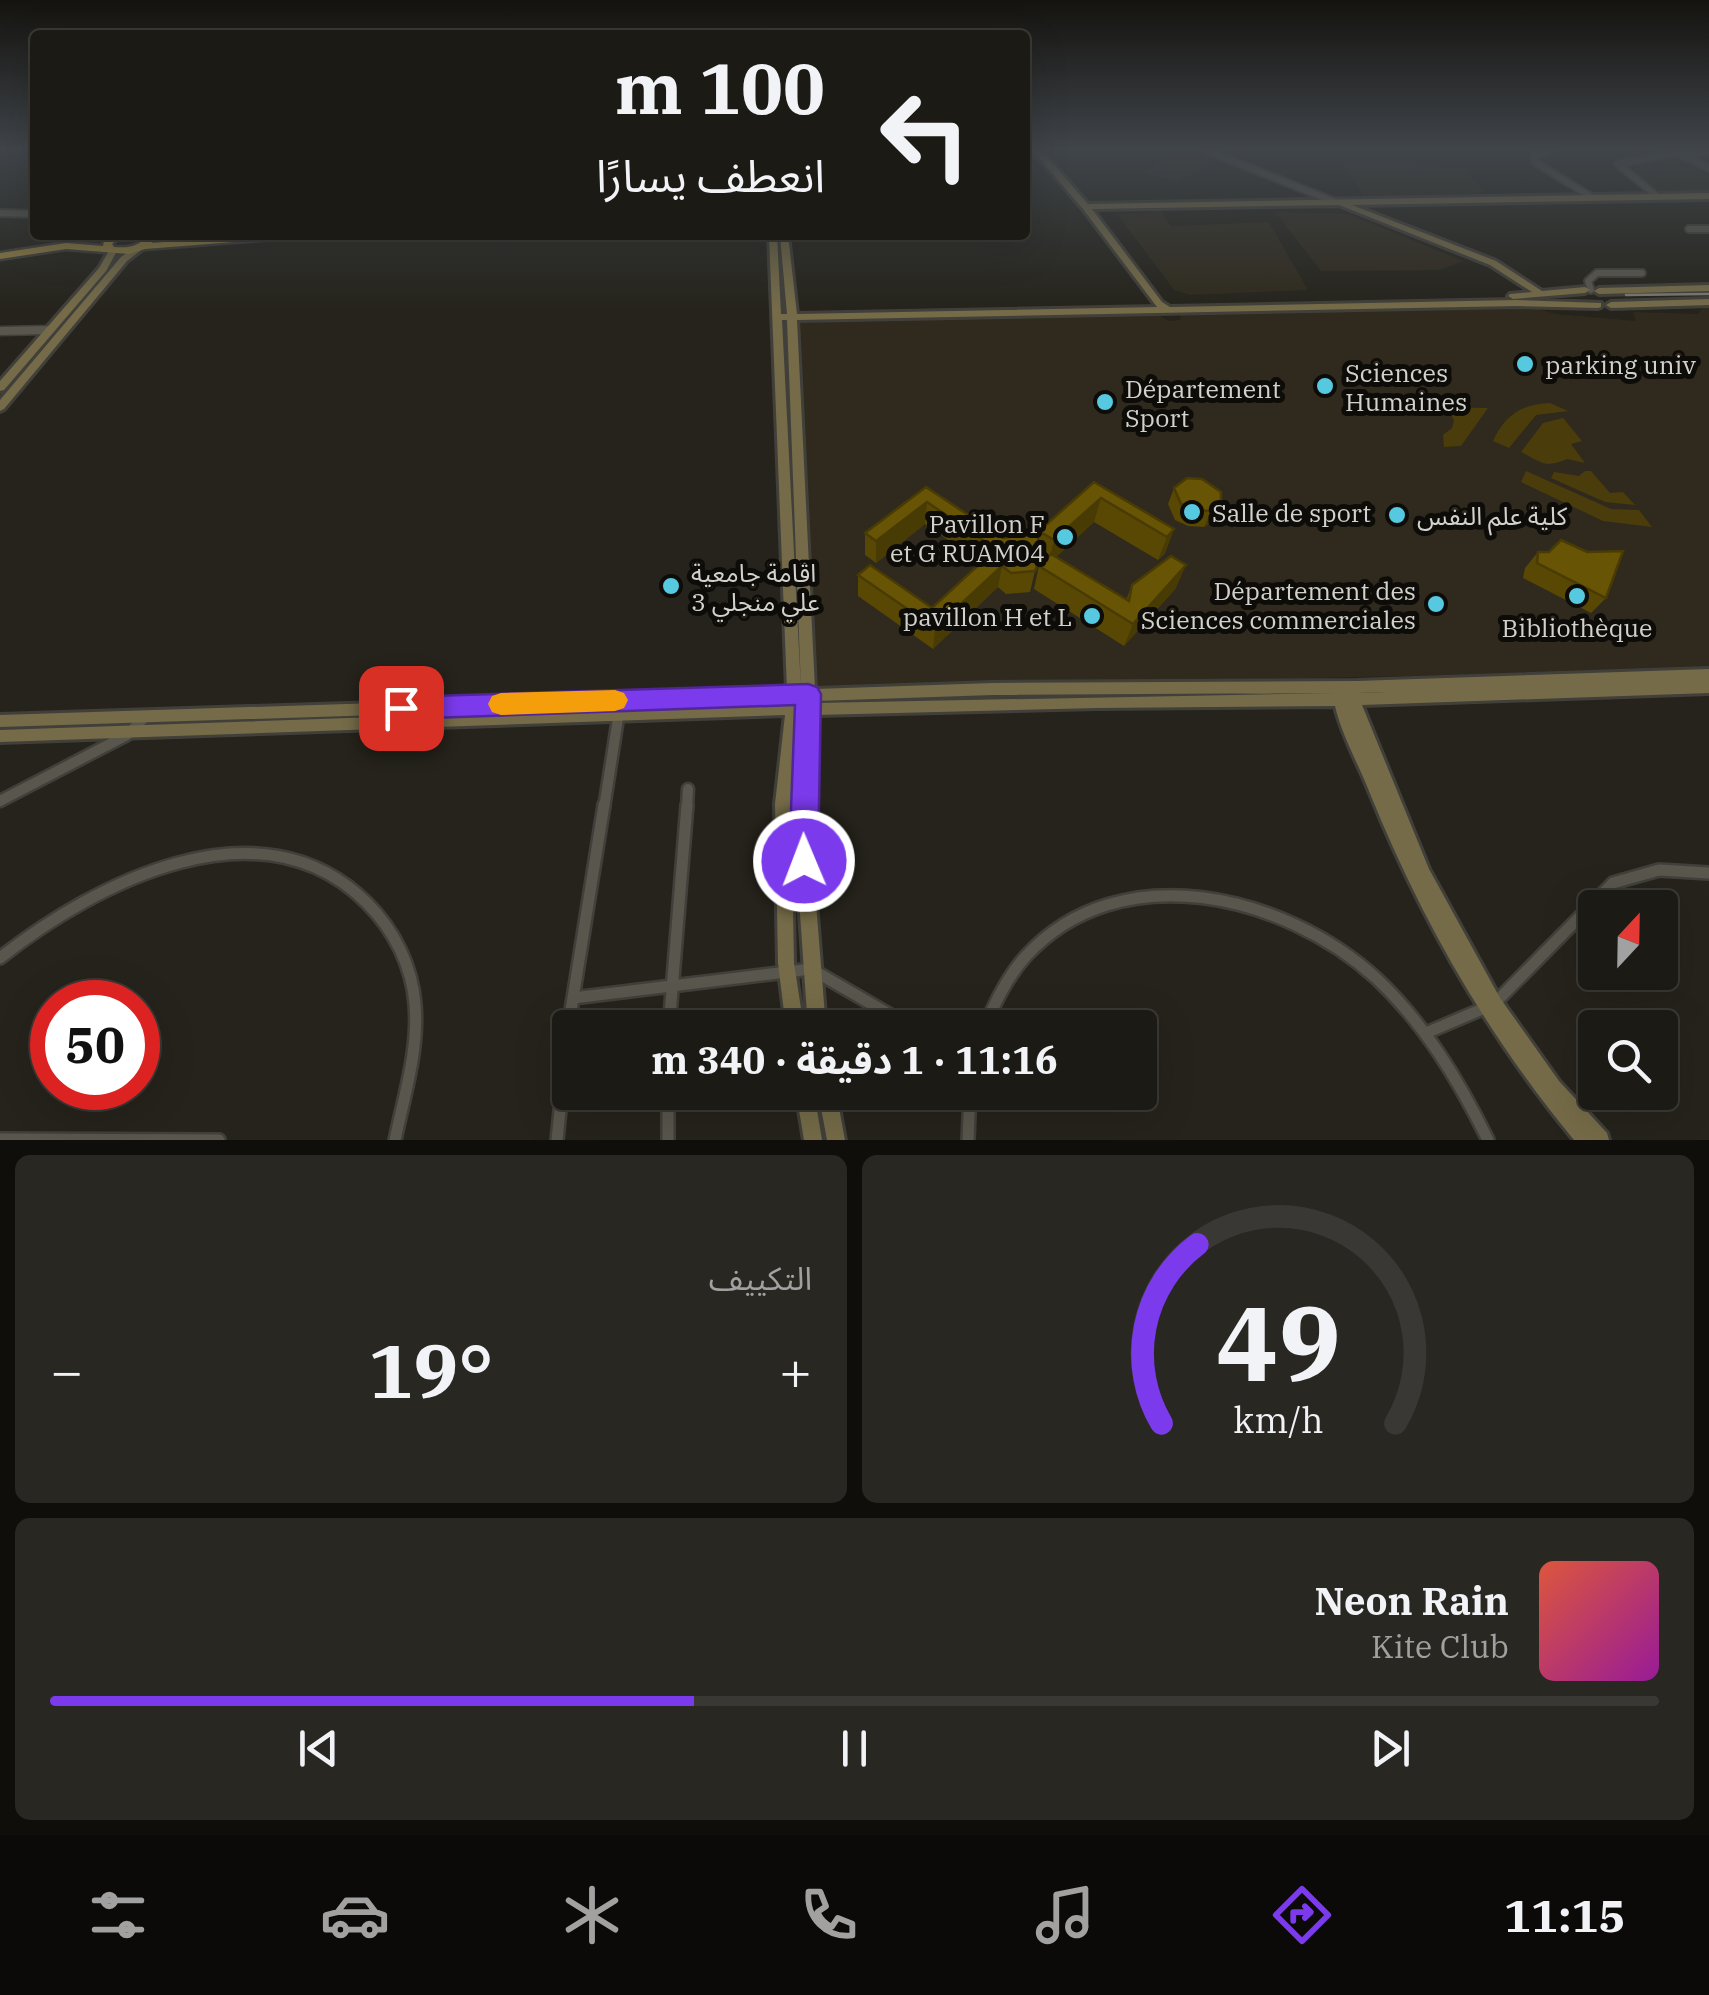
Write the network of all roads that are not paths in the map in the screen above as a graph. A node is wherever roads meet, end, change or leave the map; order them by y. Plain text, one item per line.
1 (1087, 203) edge
2 (1244, 203) edge
3 (1337, 203) edge
4 (1381, 203) edge
5 (1090, 207) junction
6 (0, 215) edge
7 (30, 216) edge
8 (1380, 218) junction
9 (1709, 229) edge
10 (1690, 230) dead end
11 (65, 240) edge
12 (110, 240) edge
13 (148, 240) edge
14 (225, 240) edge
15 (779, 240) edge
16 (140, 247) junction
17 (112, 251) junction
18 (0, 253) edge
19 (1642, 273) dead end
20 (1709, 288) edge
21 (1592, 290) junction
22 (1526, 292) junction
23 (1709, 302) edge
24 (1611, 304) junction
25 (1598, 305) junction
26 (1166, 306) junction
27 (785, 313) junction
28 (50, 330) junction
29 (0, 332) edge
30 (0, 388) edge
31 (0, 407) edge
32 (1709, 675) edge
33 (1709, 687) edge
34 (1346, 696) junction
35 (802, 702) junction
36 (620, 707) junction
37 (144, 717) junction
38 (0, 721) edge
39 (127, 734) junction
40 (0, 736) edge
41 (688, 789) dead end
42 (0, 801) edge
43 (1709, 873) edge
44 (0, 958) edge
45 (811, 969) junction
46 (788, 974) junction
47 (670, 987) junction
48 (573, 998) junction
49 (1490, 1007) junction
50 (669, 1010) edge
51 (793, 1010) edge
52 (815, 1010) edge
53 (882, 1010) edge
54 (994, 1010) edge
55 (1426, 1033) junction
56 (668, 1110) edge
57 (809, 1110) edge
58 (830, 1110) edge
59 (969, 1110) edge
60 (0, 1138) edge
61 (219, 1140) edge
62 (395, 1140) edge
63 (557, 1140) edge
64 (668, 1140) edge
65 (814, 1140) edge
66 (836, 1140) edge
67 (968, 1140) edge
68 (1488, 1140) edge
69 (1586, 1140) edge
70 (1600, 1140) edge

1 - 5 main road
2 - 5 main road
3 - 8 main road
4 - 8 main road
5 - 26 main road
6 - 7 street
8 - 22 main road
9 - 10 street
11 - 18 main road
12 - 17 main road
13 - 16 main road
14 - 16 main road
15 - 27 main road
16 - 17 main road
16 - 31 main road
17 - 18 main road
17 - 28 main road
19 - 21 street
20 - 21 main road
21 - 22 main road
21 - 24 main road
21 - 25 main road
22 - 25 main road
22 - 26 main road
22 - 26 main road
23 - 24 main road
24 - 25 main road
26 - 27 main road
27 - 35 main road
28 - 29 street
28 - 30 main road
32 - 34 main road
33 - 34 main road
34 - 35 main road
34 - 49 main road
35 - 36 main road
35 - 45 main road
35 - 46 main road
36 - 37 main road
36 - 39 main road
36 - 48 street
37 - 38 main road
37 - 39 street
39 - 40 main road
39 - 42 street
41 - 47 street
43 - 49 street
44 - 62 street
45 - 46 street
45 - 52 main road
45 - 53 street
46 - 47 street
46 - 51 main road
47 - 48 street
47 - 50 street
48 - 63 street
49 - 55 street
49 - 69 main road
49 - 70 main road
54 - 55 street
55 - 68 street
56 - 64 street
57 - 65 main road
58 - 66 main road
59 - 67 street
60 - 61 street

